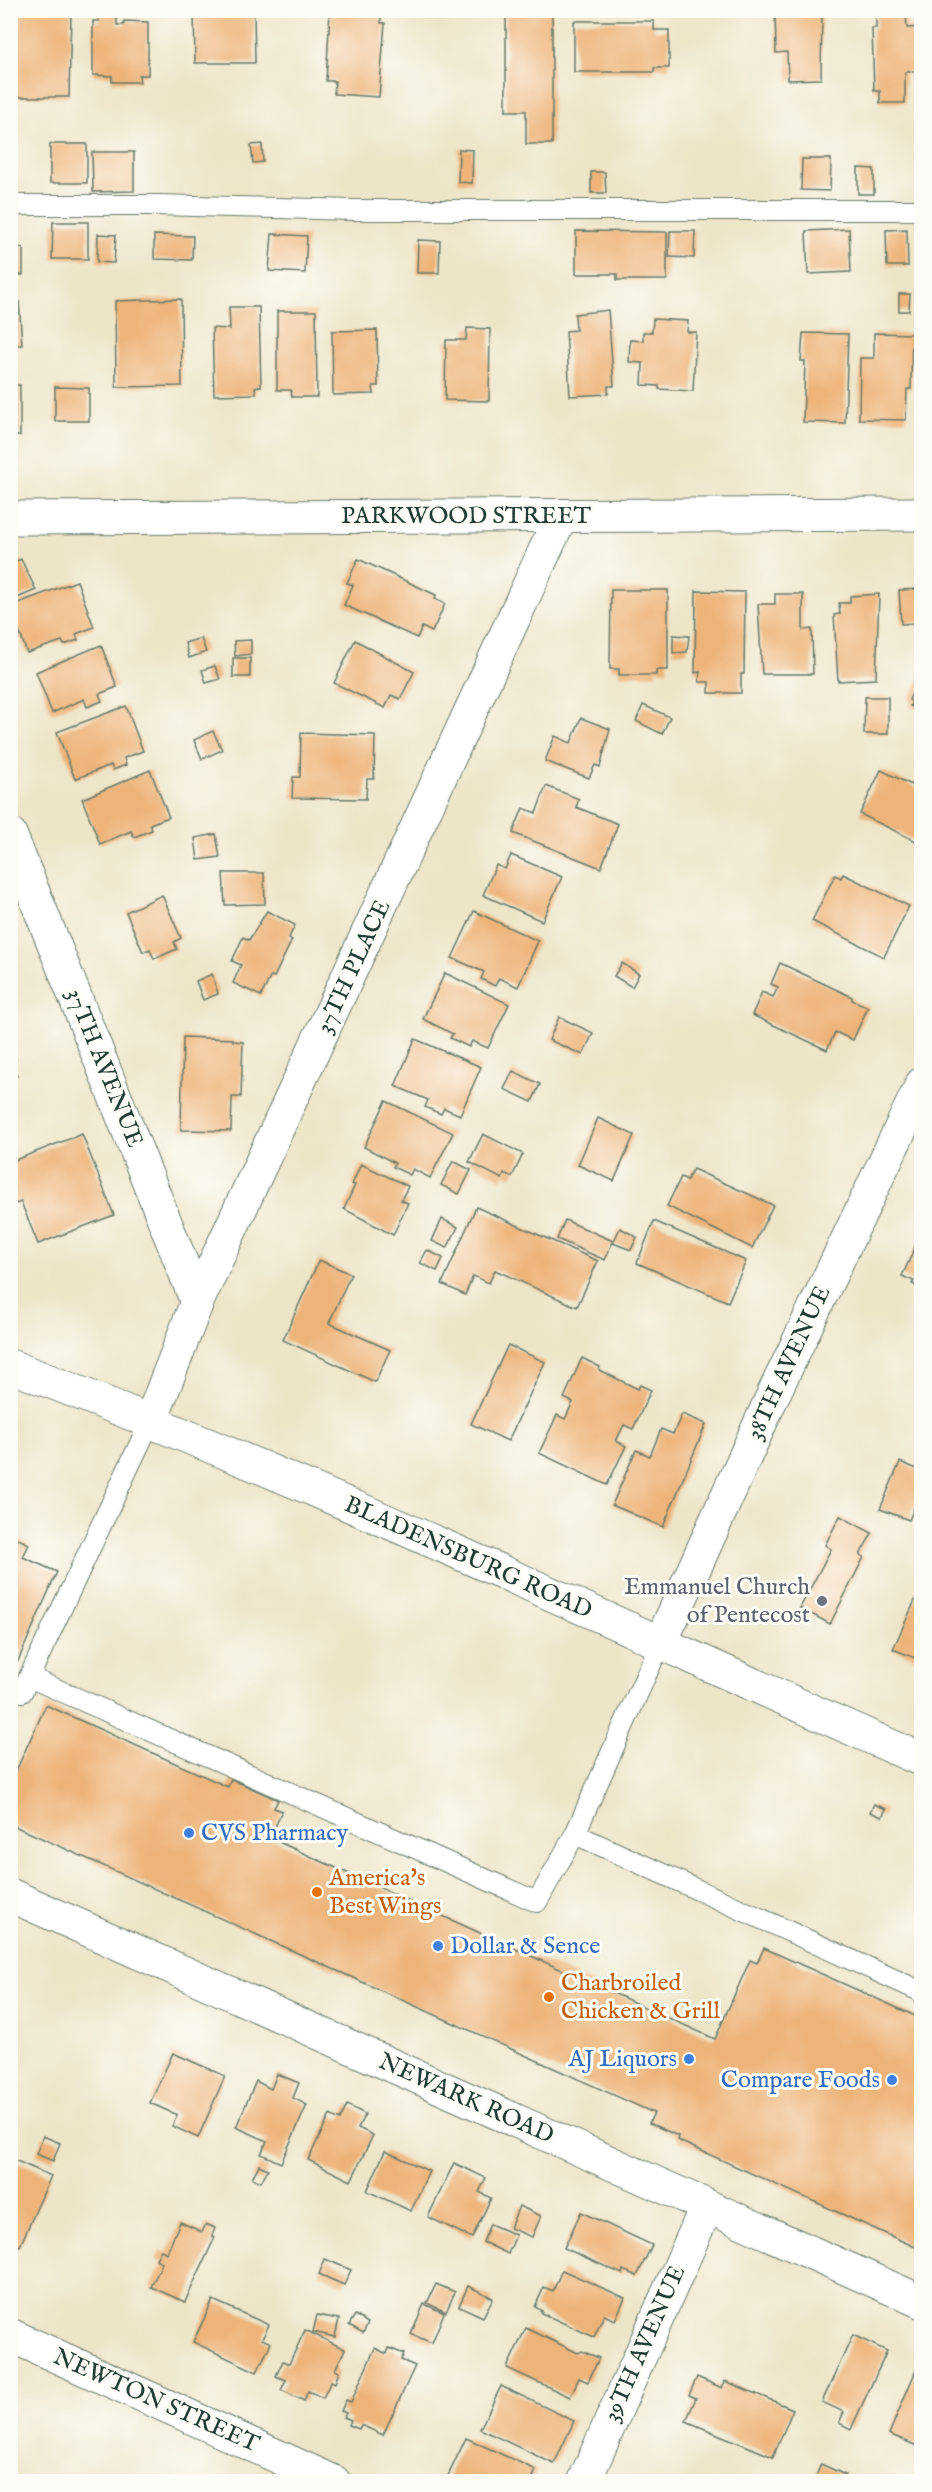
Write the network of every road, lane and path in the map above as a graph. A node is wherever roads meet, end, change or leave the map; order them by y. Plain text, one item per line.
1 (10, 205) edge
2 (921, 210) edge
3 (921, 514) edge
4 (561, 516) junction
5 (10, 518) edge
6 (10, 834) edge
7 (921, 1084) edge
8 (197, 1302) junction
9 (10, 1366) edge
10 (151, 1420) junction
11 (660, 1644) junction
12 (29, 1677) junction
13 (10, 1686) edge
14 (921, 1760) edge
15 (575, 1834) junction
16 (10, 1895) edge
17 (921, 1992) edge
18 (707, 2206) junction
19 (921, 2302) edge
20 (10, 2335) edge
21 (334, 2481) edge
22 (584, 2481) edge

1 - 2 lane
3 - 4 street, PARKWOOD STREET
4 - 5 street, PARKWOOD STREET
4 - 8 street, 37TH PLACE
6 - 8 street, 37TH AVENUE
7 - 11 street, 38TH AVENUE
8 - 10 street, 37TH PLACE
9 - 10 street, BLADENSBURG ROAD
10 - 11 street, BLADENSBURG ROAD
10 - 12 lane
11 - 14 street, BLADENSBURG ROAD
11 - 15 lane
12 - 13 lane
12 - 15 lane
15 - 17 lane
16 - 18 street, NEWARK ROAD
18 - 19 street, NEWARK ROAD
18 - 22 street, 39TH AVENUE
20 - 21 street, NEWTON STREET

